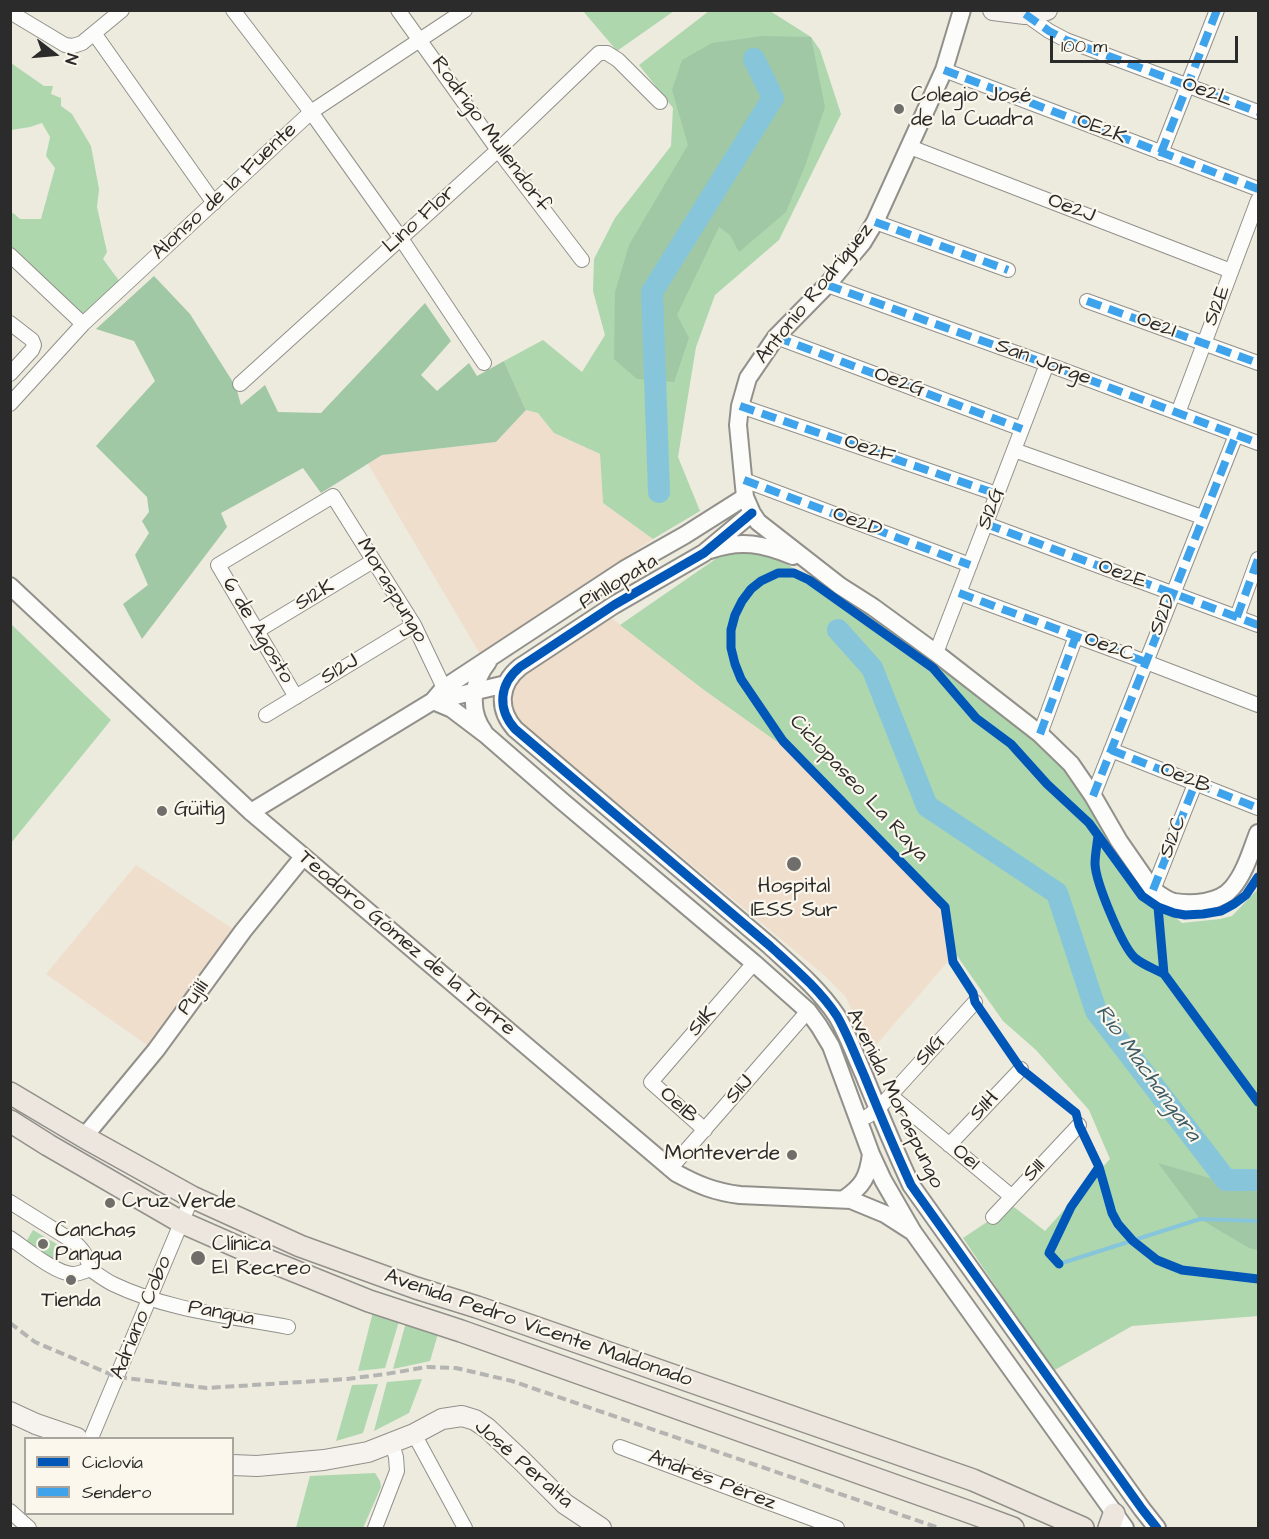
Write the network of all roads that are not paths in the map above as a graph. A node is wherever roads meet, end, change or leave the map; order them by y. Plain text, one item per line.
1 (122, 10) edge
2 (233, 10) edge
3 (398, 10) edge
4 (465, 10) edge
5 (962, 10) edge
6 (993, 10) edge
7 (1047, 10) edge
8 (1217, 10) edge
9 (10, 12) edge
10 (1025, 15) junction
11 (94, 33) junction
12 (420, 40) junction
13 (944, 70) junction
14 (1187, 86) junction
15 (660, 102) dead end
16 (311, 112) junction
17 (1258, 112) edge
18 (910, 147) junction
19 (498, 150) junction
20 (1161, 153) junction
21 (1258, 189) edge
22 (1258, 200) edge
23 (214, 203) junction
24 (875, 222) junction
25 (400, 237) junction
26 (10, 255) edge
27 (582, 260) dead end
28 (1008, 270) dead end
29 (1231, 271) junction
30 (827, 285) junction
31 (1087, 301) dead end
32 (10, 323) edge
33 (83, 324) junction
34 (776, 337) junction
35 (1204, 343) junction
36 (484, 363) dead end
37 (1258, 363) edge
38 (1047, 364) junction
39 (10, 374) edge
40 (240, 384) dead end
41 (10, 404) edge
42 (740, 406) junction
43 (1178, 413) junction
44 (1022, 429) junction
45 (1236, 435) junction
46 (1258, 443) edge
47 (1014, 450) junction
48 (744, 480) junction
49 (997, 494) junction
50 (748, 505) junction
51 (1202, 517) junction
52 (986, 524) junction
53 (704, 553) junction
54 (1258, 559) edge
55 (373, 561) junction
56 (810, 564) junction
57 (218, 565) joint
58 (970, 565) junction
59 (1254, 582) edge
60 (10, 586) edge
61 (959, 593) junction
62 (1173, 594) junction
63 (1237, 617) junction
64 (414, 625) junction
65 (1258, 625) edge
66 (257, 631) junction
67 (1076, 636) junction
68 (497, 652) junction
69 (936, 653) junction
70 (1146, 662) junction
71 (506, 684) junction
72 (444, 688) junction
73 (474, 692) junction
74 (296, 697) junction
75 (433, 701) junction
76 (1258, 705) edge
77 (266, 715) dead end
78 (485, 734) junction
79 (1040, 734) junction
80 (1112, 750) junction
81 (1195, 783) junction
82 (1093, 796) junction
83 (1258, 808) edge
84 (251, 812) junction
85 (1258, 832) edge
86 (303, 857) junction
87 (1153, 890) junction
88 (754, 963) junction
89 (975, 1002) dead end
90 (808, 1011) junction
91 (1021, 1069) dead end
92 (651, 1082) joint
93 (10, 1093) edge
94 (891, 1096) junction
95 (878, 1109) junction
96 (858, 1120) junction
97 (10, 1121) edge
98 (1079, 1125) dead end
99 (705, 1130) junction
100 (84, 1137) junction
101 (949, 1144) junction
102 (872, 1154) junction
103 (670, 1169) junction
104 (1011, 1196) junction
105 (192, 1197) junction
106 (847, 1199) junction
107 (10, 1202) edge
108 (898, 1209) junction
109 (993, 1216) dead end
110 (181, 1222) junction
111 (913, 1232) junction
112 (10, 1238) edge
113 (90, 1269) junction
114 (150, 1298) junction
115 (288, 1326) dead end
116 (10, 1412) edge
117 (414, 1434) junction
118 (74, 1437) edge
119 (91, 1437) edge
120 (392, 1444) junction
121 (620, 1447) dead end
122 (234, 1465) edge
123 (10, 1511) edge
124 (1116, 1524) edge
125 (29, 1528) edge
126 (375, 1528) edge
127 (465, 1528) edge
128 (601, 1528) edge
129 (837, 1528) edge
130 (1013, 1528) edge
131 (1083, 1528) edge
132 (1157, 1528) edge

1 - 11 street
2 - 16 street
3 - 12 street, Rodrigo Mullendorf
4 - 12 street, Alonso de la Fuente
5 - 13 street, Antonio Rodríguez
6 - 10 main road
7 - 10 main road
8 - 14 street
9 - 11 street
10 - 14 street, Oe2L
11 - 23 street
12 - 16 street, Alonso de la Fuente
12 - 19 street, Rodrigo Mullendorf
13 - 18 street, Antonio Rodríguez
13 - 20 street, OE2K
14 - 17 street, Oe2L
14 - 20 street
15 - 19 street, Lino Flor
16 - 23 street, Alonso de la Fuente
16 - 25 street
18 - 24 street, Antonio Rodríguez
18 - 29 street, Oe2J
19 - 25 street, Lino Flor
19 - 27 street, Rodrigo Mullendorf
20 - 21 street, OE2K
22 - 29 street, S12E
23 - 33 street, Alonso de la Fuente
24 - 28 street
24 - 30 street, Antonio Rodríguez
25 - 36 street
25 - 40 street, Lino Flor
26 - 33 street
29 - 35 street, S12E
30 - 34 street, Antonio Rodríguez
30 - 38 street, San Jorge
31 - 35 street, Oe2I
32 - 39 street
33 - 41 street, Alonso de la Fuente
34 - 42 street, Antonio Rodríguez
34 - 44 street, Oe2G
35 - 37 street, Oe2I
35 - 43 street, S12E
38 - 43 street, San Jorge
38 - 44 street, S12G
42 - 48 street, Antonio Rodríguez
42 - 49 street, Oe2F
43 - 45 street, San Jorge
44 - 47 street, S12G
45 - 46 street, San Jorge
45 - 51 street, S12D
47 - 49 street, S12G
47 - 51 street
48 - 50 street, Antonio Rodríguez
48 - 58 street, Oe2D
49 - 52 street, S12G
50 - 53 street, Pinllopata
50 - 56 street
50 - 68 street, Pinllopata
51 - 62 street, S12D
52 - 58 street, S12G
52 - 62 street, Oe2E
53 - 56 street
53 - 71 street, Pinllopata
54 - 59 street
55 - 57 street, Moraspungo
55 - 64 street, Moraspungo
55 - 66 street, S12K
56 - 69 street
57 - 66 street, 6 de Agosto
58 - 61 street, S12G
59 - 63 street
60 - 84 street, Teodoro Gómez de la Torre
61 - 67 street, Oe2C
61 - 69 street, S12G
62 - 63 street, Oe2E
62 - 70 street, S12D
63 - 65 street, Oe2E
64 - 72 street, Moraspungo
64 - 74 street, S12J
66 - 74 street, 6 de Agosto
67 - 70 street, Oe2C
67 - 79 street
68 - 72 street, Pinllopata
68 - 73 street, Pinllopata
69 - 79 street
70 - 76 street, Oe2C
70 - 80 street, S12D
71 - 73 street, Pinllopata
71 - 95 street, Avenida Moraspungo
72 - 75 street, Pinllopata
73 - 75 street, Pinllopata
73 - 78 street, Avenida Moraspungo
74 - 77 street, S12J
75 - 78 street, Avenida Moraspungo
75 - 84 street, Pinllopata
78 - 88 street, Avenida Moraspungo
79 - 82 street
80 - 81 street, Oe2B
80 - 82 street, S12D
81 - 83 street, Oe2B
81 - 87 street, S12C
82 - 87 street
84 - 86 street, Teodoro Gómez de la Torre
85 - 87 street
86 - 100 street, Pujilí
86 - 103 street, Teodoro Gómez de la Torre
88 - 90 street, Avenida Moraspungo
88 - 92 street, S11K
89 - 94 street, S11G
90 - 96 street, Avenida Moraspungo
90 - 99 street, S11J
91 - 101 street, S11H
92 - 99 street, Oe1B
93 - 100 main road, Avenida Pedro Vicente Maldonado
94 - 95 street, S11G
94 - 101 street, Oe1
95 - 96 street, S11G
95 - 132 street, Avenida Moraspungo
96 - 102 street, Avenida Moraspungo
97 - 110 main road, Avenida Pedro Vicente Maldonado
98 - 104 street, S11I
99 - 103 street, S11J
100 - 105 main road, Avenida Pedro Vicente Maldonado
101 - 104 street, Oe1
102 - 106 street
102 - 108 street, Avenida Moraspungo
103 - 106 street, Teodoro Gómez de la Torre
104 - 109 street, S11I
105 - 110 street, Adriano Cobo
105 - 131 main road, Avenida Pedro Vicente Maldonado
106 - 108 street, Teodoro Gómez de la Torre
106 - 111 street, Teodoro Gómez de la Torre
107 - 113 street
108 - 111 street, Avenida Moraspungo
110 - 114 street, Adriano Cobo
110 - 130 main road, Avenida Pedro Vicente Maldonado
111 - 124 street, Avenida Moraspungo
112 - 113 street
113 - 114 street, Pangua
114 - 115 street, Pangua
114 - 119 street, Adriano Cobo
116 - 118 main road
117 - 120 main road, José Peralta
117 - 127 street
117 - 128 main road, José Peralta
120 - 122 main road, José Peralta
120 - 126 street
121 - 129 street, Andrés Pérez
123 - 125 street

